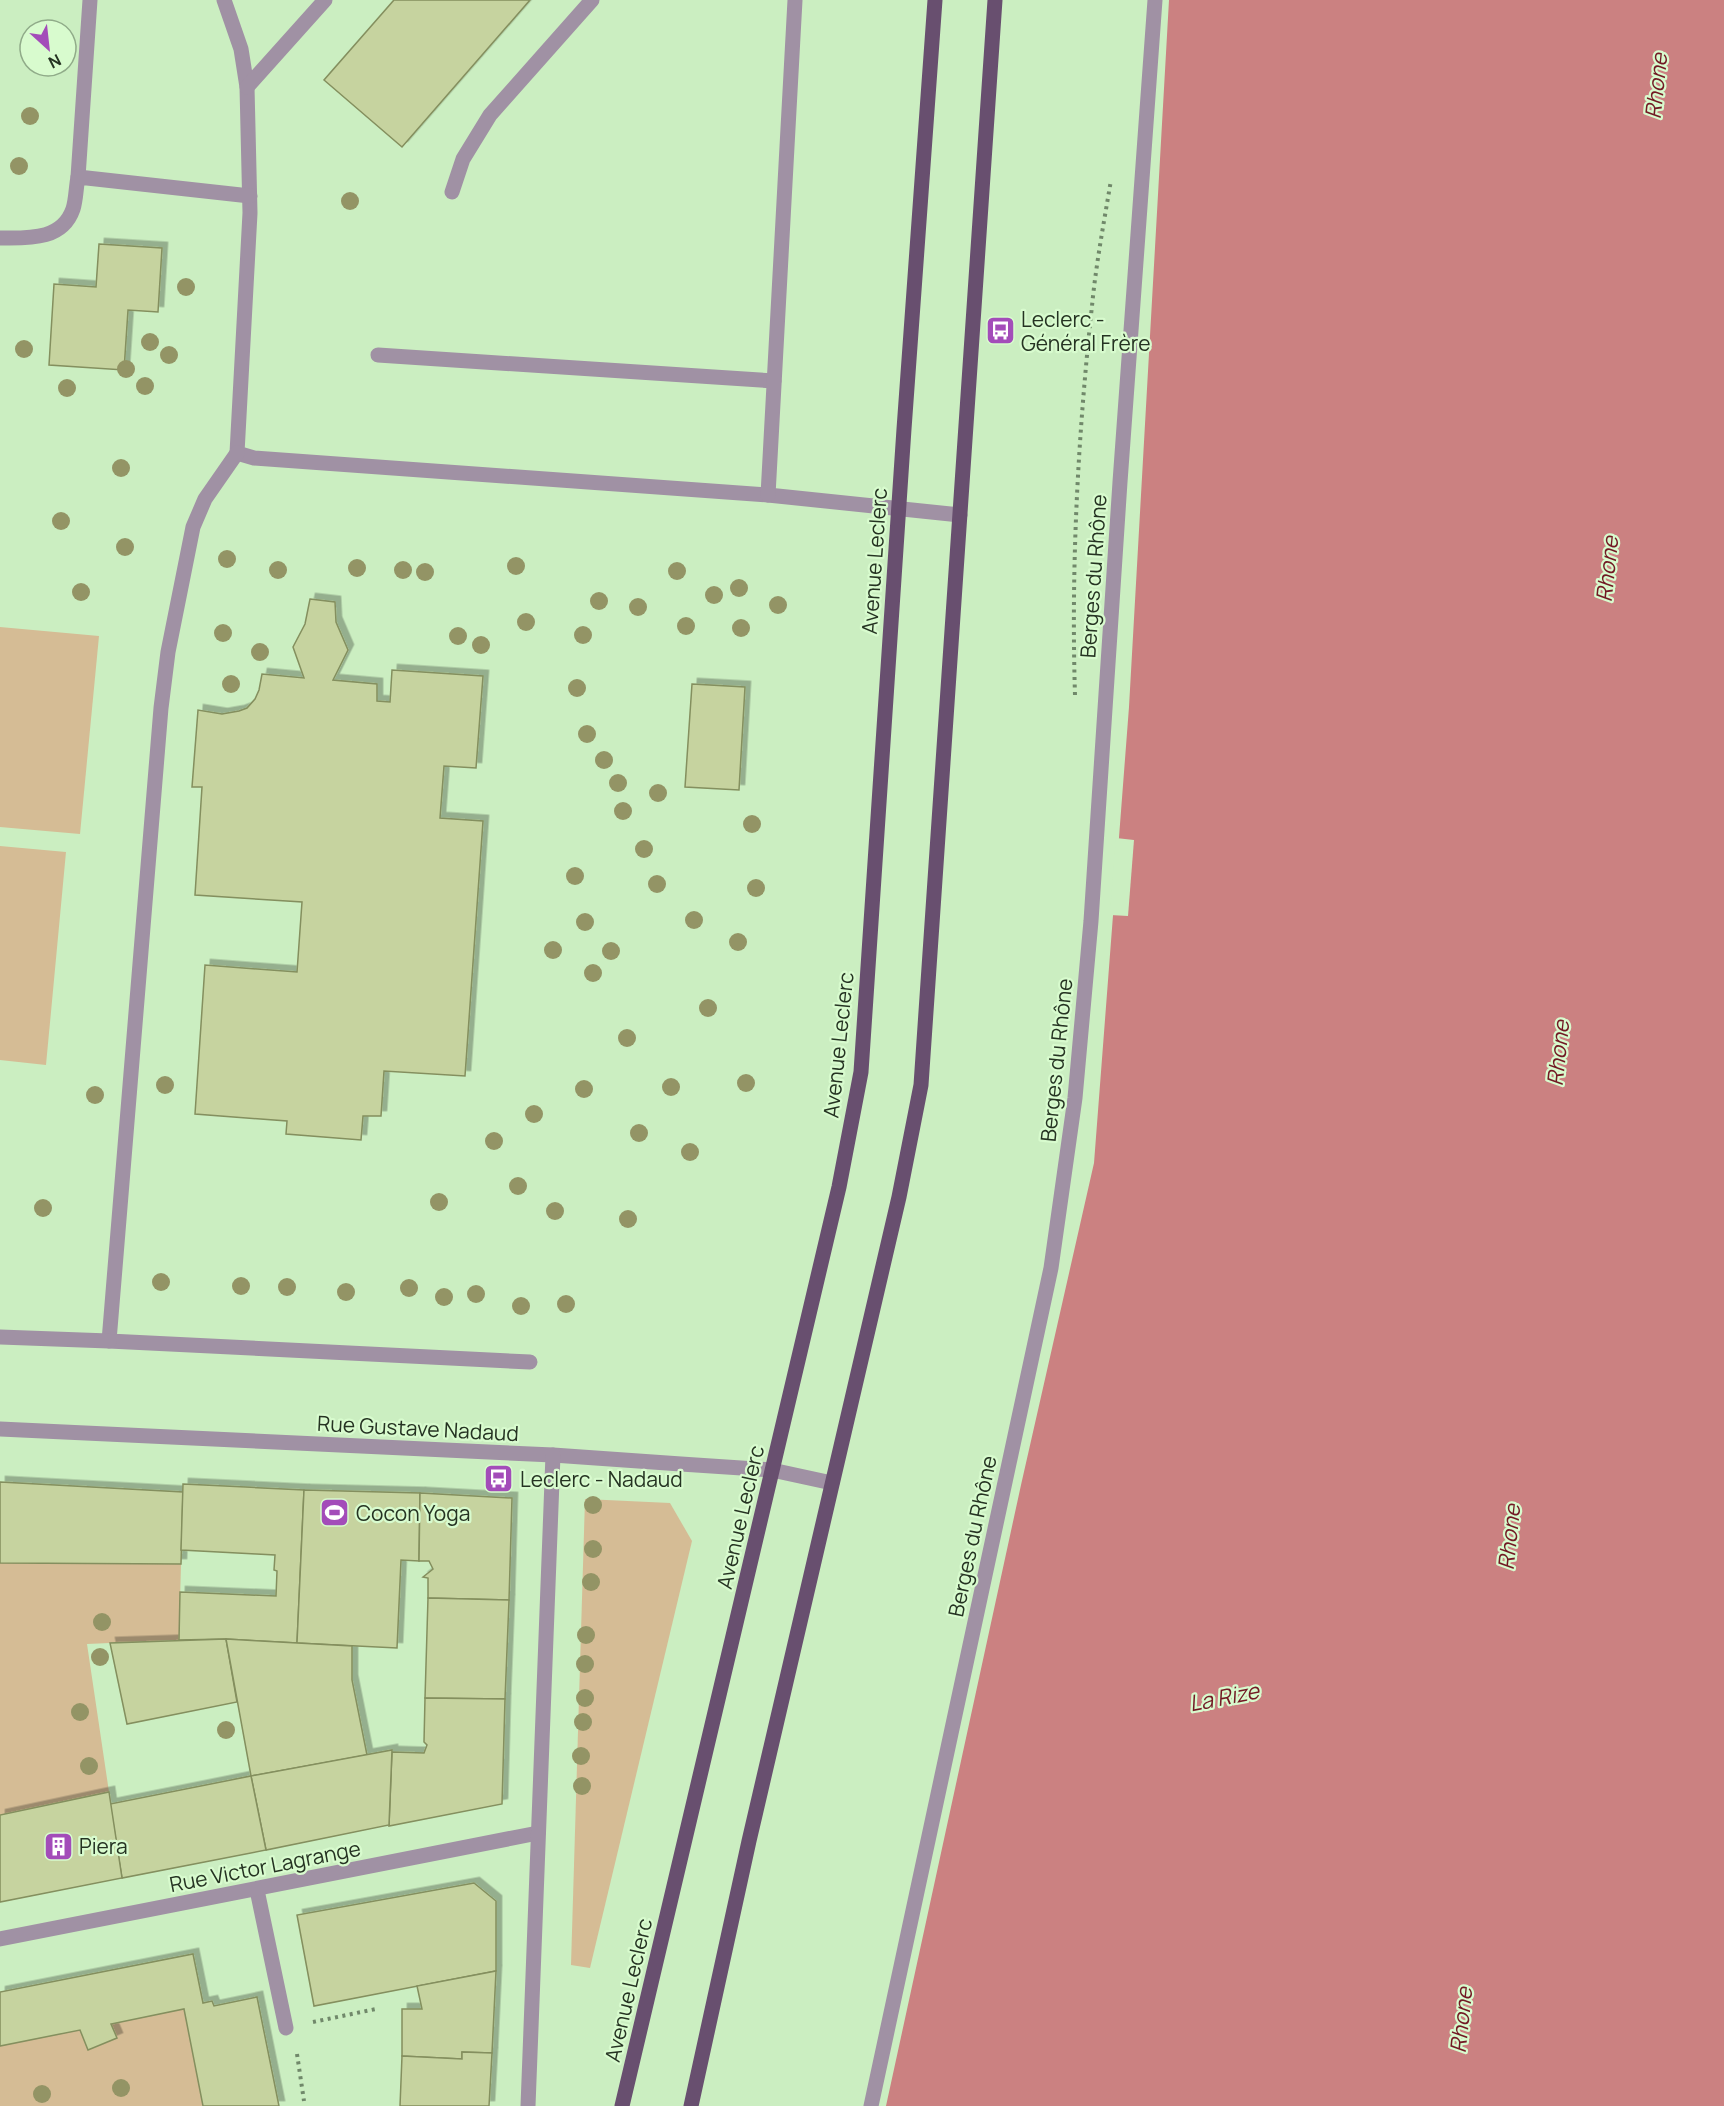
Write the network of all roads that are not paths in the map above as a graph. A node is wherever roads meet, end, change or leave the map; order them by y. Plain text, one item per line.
1 (90, 0) edge
2 (224, 0) edge
3 (324, 0) edge
4 (592, 0) edge
5 (795, 0) edge
6 (935, 0) edge
7 (995, 0) edge
8 (1155, 0) edge
9 (247, 87) junction
10 (78, 177) junction
11 (452, 192) dead end
12 (250, 196) junction
13 (0, 237) edge
14 (378, 355) dead end
15 (774, 381) junction
16 (237, 453) junction
17 (768, 495) junction
18 (898, 507) junction
19 (960, 515) junction
20 (0, 1337) edge
21 (109, 1341) junction
22 (530, 1362) dead end
23 (0, 1429) edge
24 (553, 1455) junction
25 (772, 1470) junction
26 (832, 1483) junction
27 (538, 1833) junction
28 (257, 1890) junction
29 (0, 1939) edge
30 (286, 2028) road end
31 (528, 2106) edge
32 (622, 2106) edge
33 (691, 2106) edge
34 (871, 2106) edge

1 - 10 street
2 - 9 street
3 - 9 street
4 - 11 street
5 - 15 street
6 - 18 main road, Avenue Leclerc
7 - 19 main road
8 - 34 street, Berges du Rhône
9 - 12 street
10 - 12 street
10 - 13 street
12 - 16 street
14 - 15 street
15 - 17 street
16 - 17 street
16 - 21 street
17 - 18 street
18 - 19 street
18 - 25 main road, Avenue Leclerc
19 - 26 main road
20 - 21 street
21 - 22 street
23 - 24 street, Rue Gustave Nadaud
24 - 25 street, Rue Gustave Nadaud
24 - 27 street
25 - 26 street, Rue Gustave Nadaud
25 - 32 main road, Avenue Leclerc
26 - 33 main road
27 - 28 street, Rue Victor Lagrange
27 - 31 street
28 - 29 street, Rue Victor Lagrange
28 - 30 street

